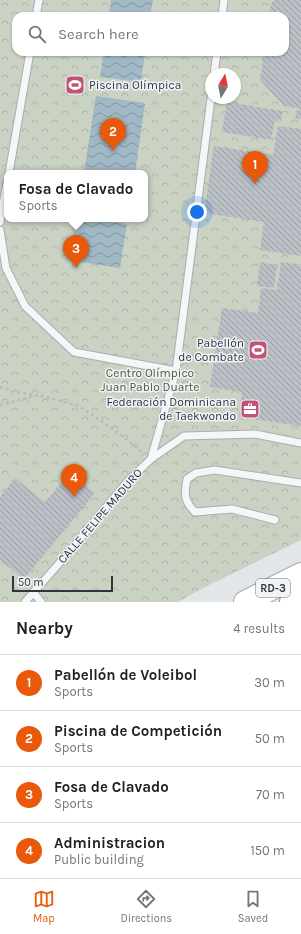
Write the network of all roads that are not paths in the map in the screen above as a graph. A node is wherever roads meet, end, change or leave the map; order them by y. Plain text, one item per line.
1 (39, 0) edge
2 (224, 0) edge
3 (37, 12) edge
4 (222, 12) edge
5 (29, 56) edge
6 (216, 56) edge
7 (215, 68) edge
8 (210, 104) edge
9 (9, 170) edge
10 (4, 199) edge
11 (0, 222) edge
12 (0, 230) edge
13 (176, 371) junction
14 (301, 443) edge
15 (151, 460) junction
16 (301, 483) edge
17 (275, 520) dead end
18 (301, 574) edge
19 (33, 592) junction
20 (301, 597) edge
21 (25, 602) edge
22 (41, 602) edge
23 (245, 602) edge
24 (291, 602) edge

1 - 3 lane
2 - 4 lane
5 - 9 lane
6 - 7 lane
8 - 13 lane
10 - 11 lane
12 - 13 lane
13 - 15 lane
14 - 15 lane, CALLE FELIPE MADURO
15 - 19 lane, CALLE FELIPE MADURO
16 - 17 lane
18 - 23 main road, RD-3
19 - 21 lane, CALLE FELIPE MADURO
19 - 22 lane
20 - 24 main road, RD-3

